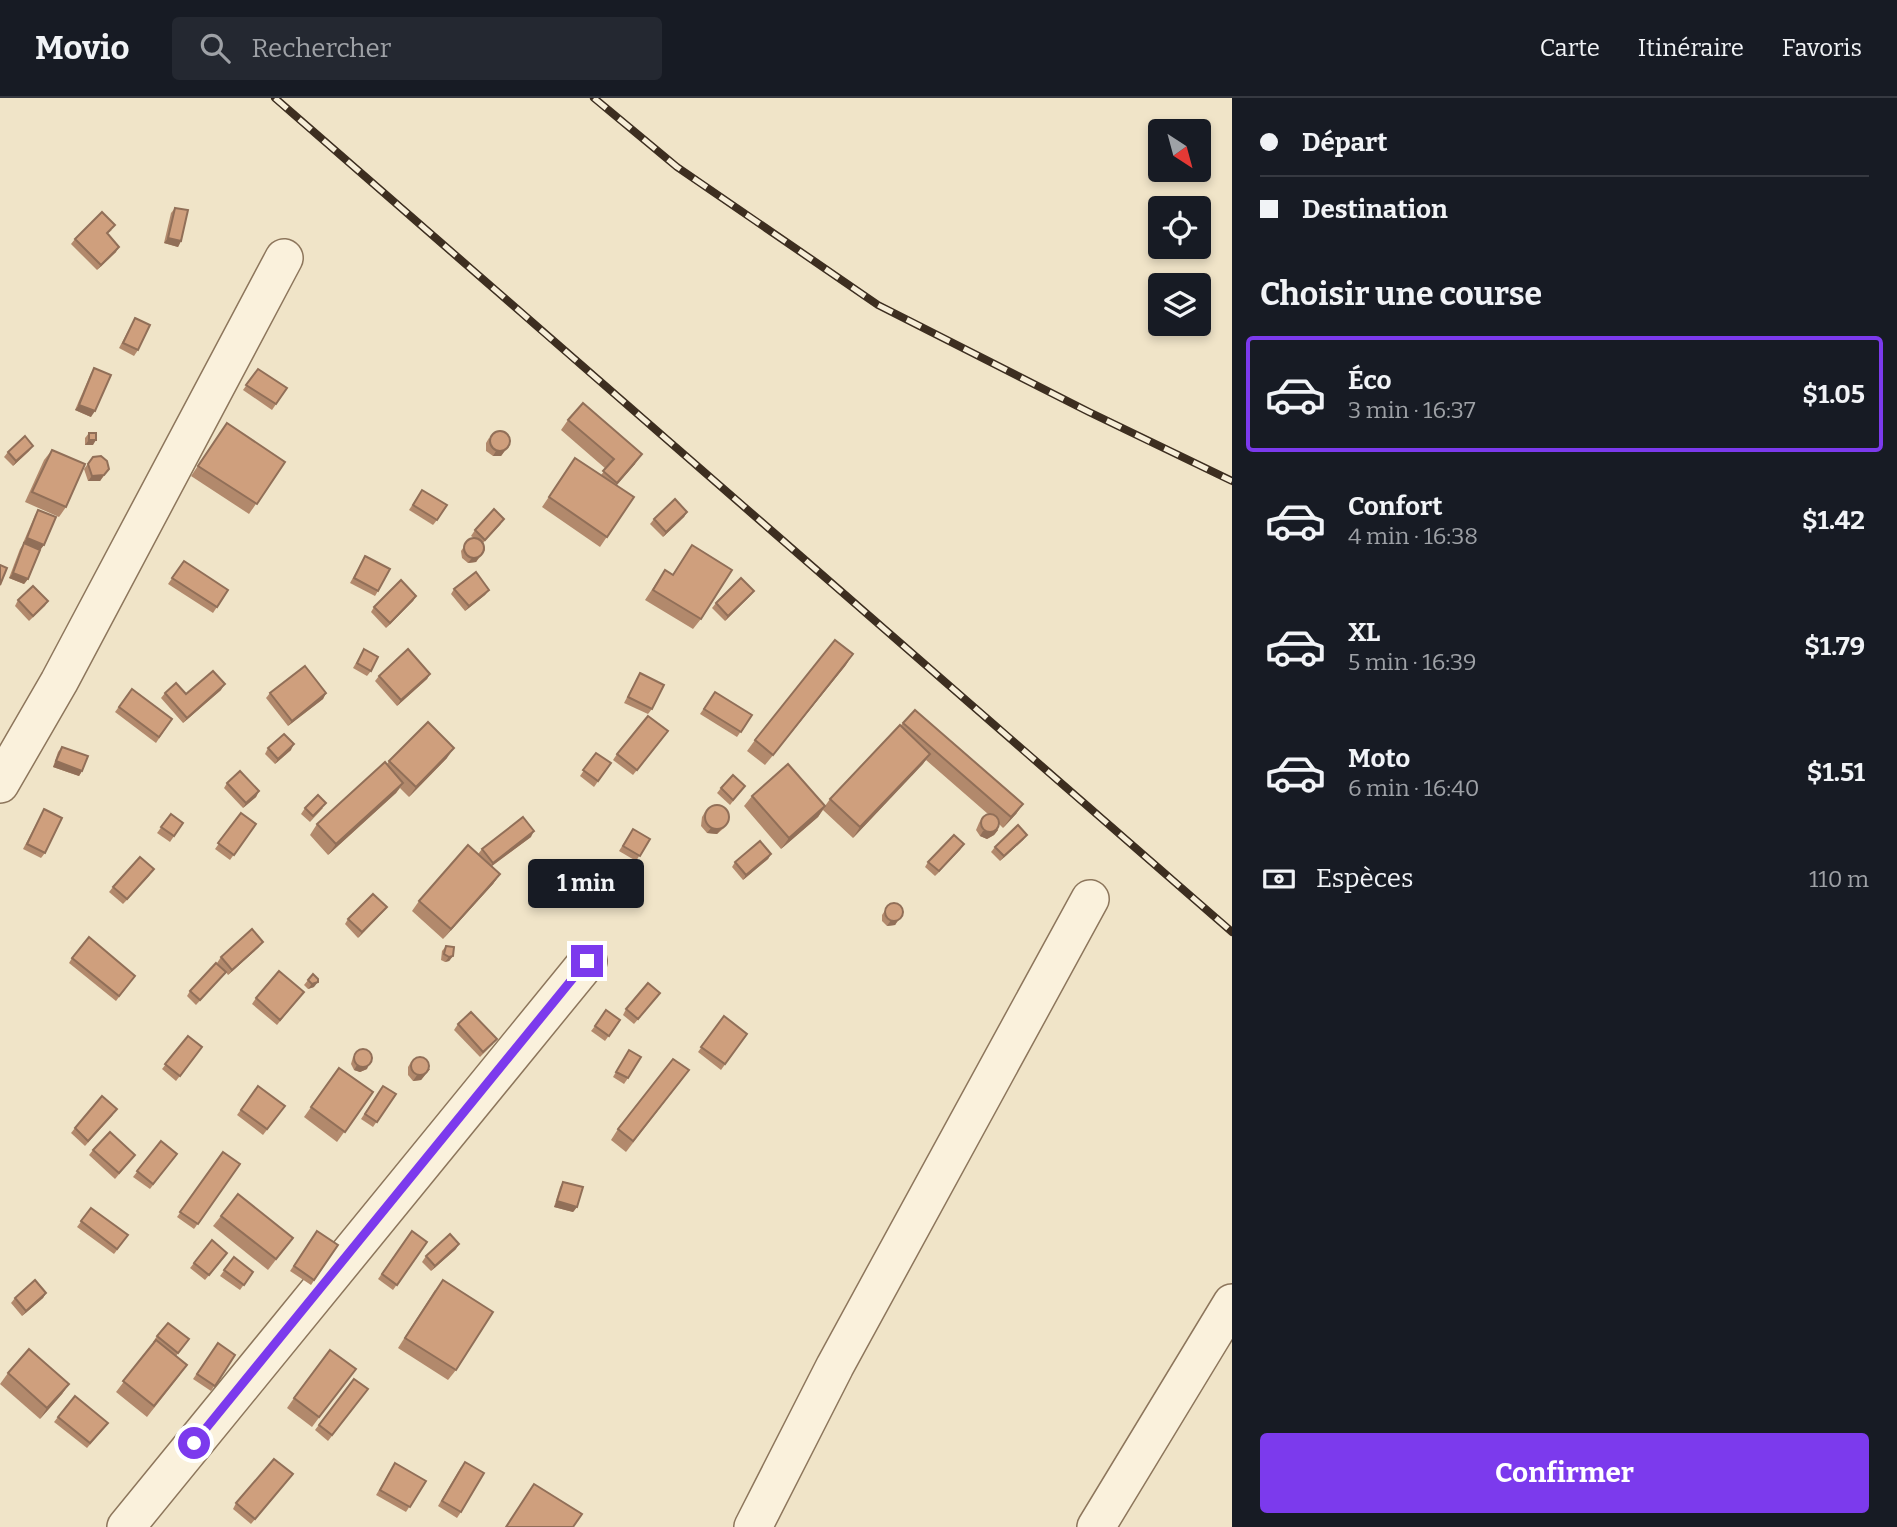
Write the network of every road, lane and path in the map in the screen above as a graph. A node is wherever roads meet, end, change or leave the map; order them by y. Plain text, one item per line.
1 (284, 258) dead end
2 (0, 784) edge
3 (1090, 899) dead end
4 (587, 961) dead end
5 (1232, 1303) edge
6 (126, 1527) edge
7 (753, 1527) edge
8 (1096, 1527) edge

1 - 2 street
3 - 7 street
4 - 6 street
5 - 8 street

